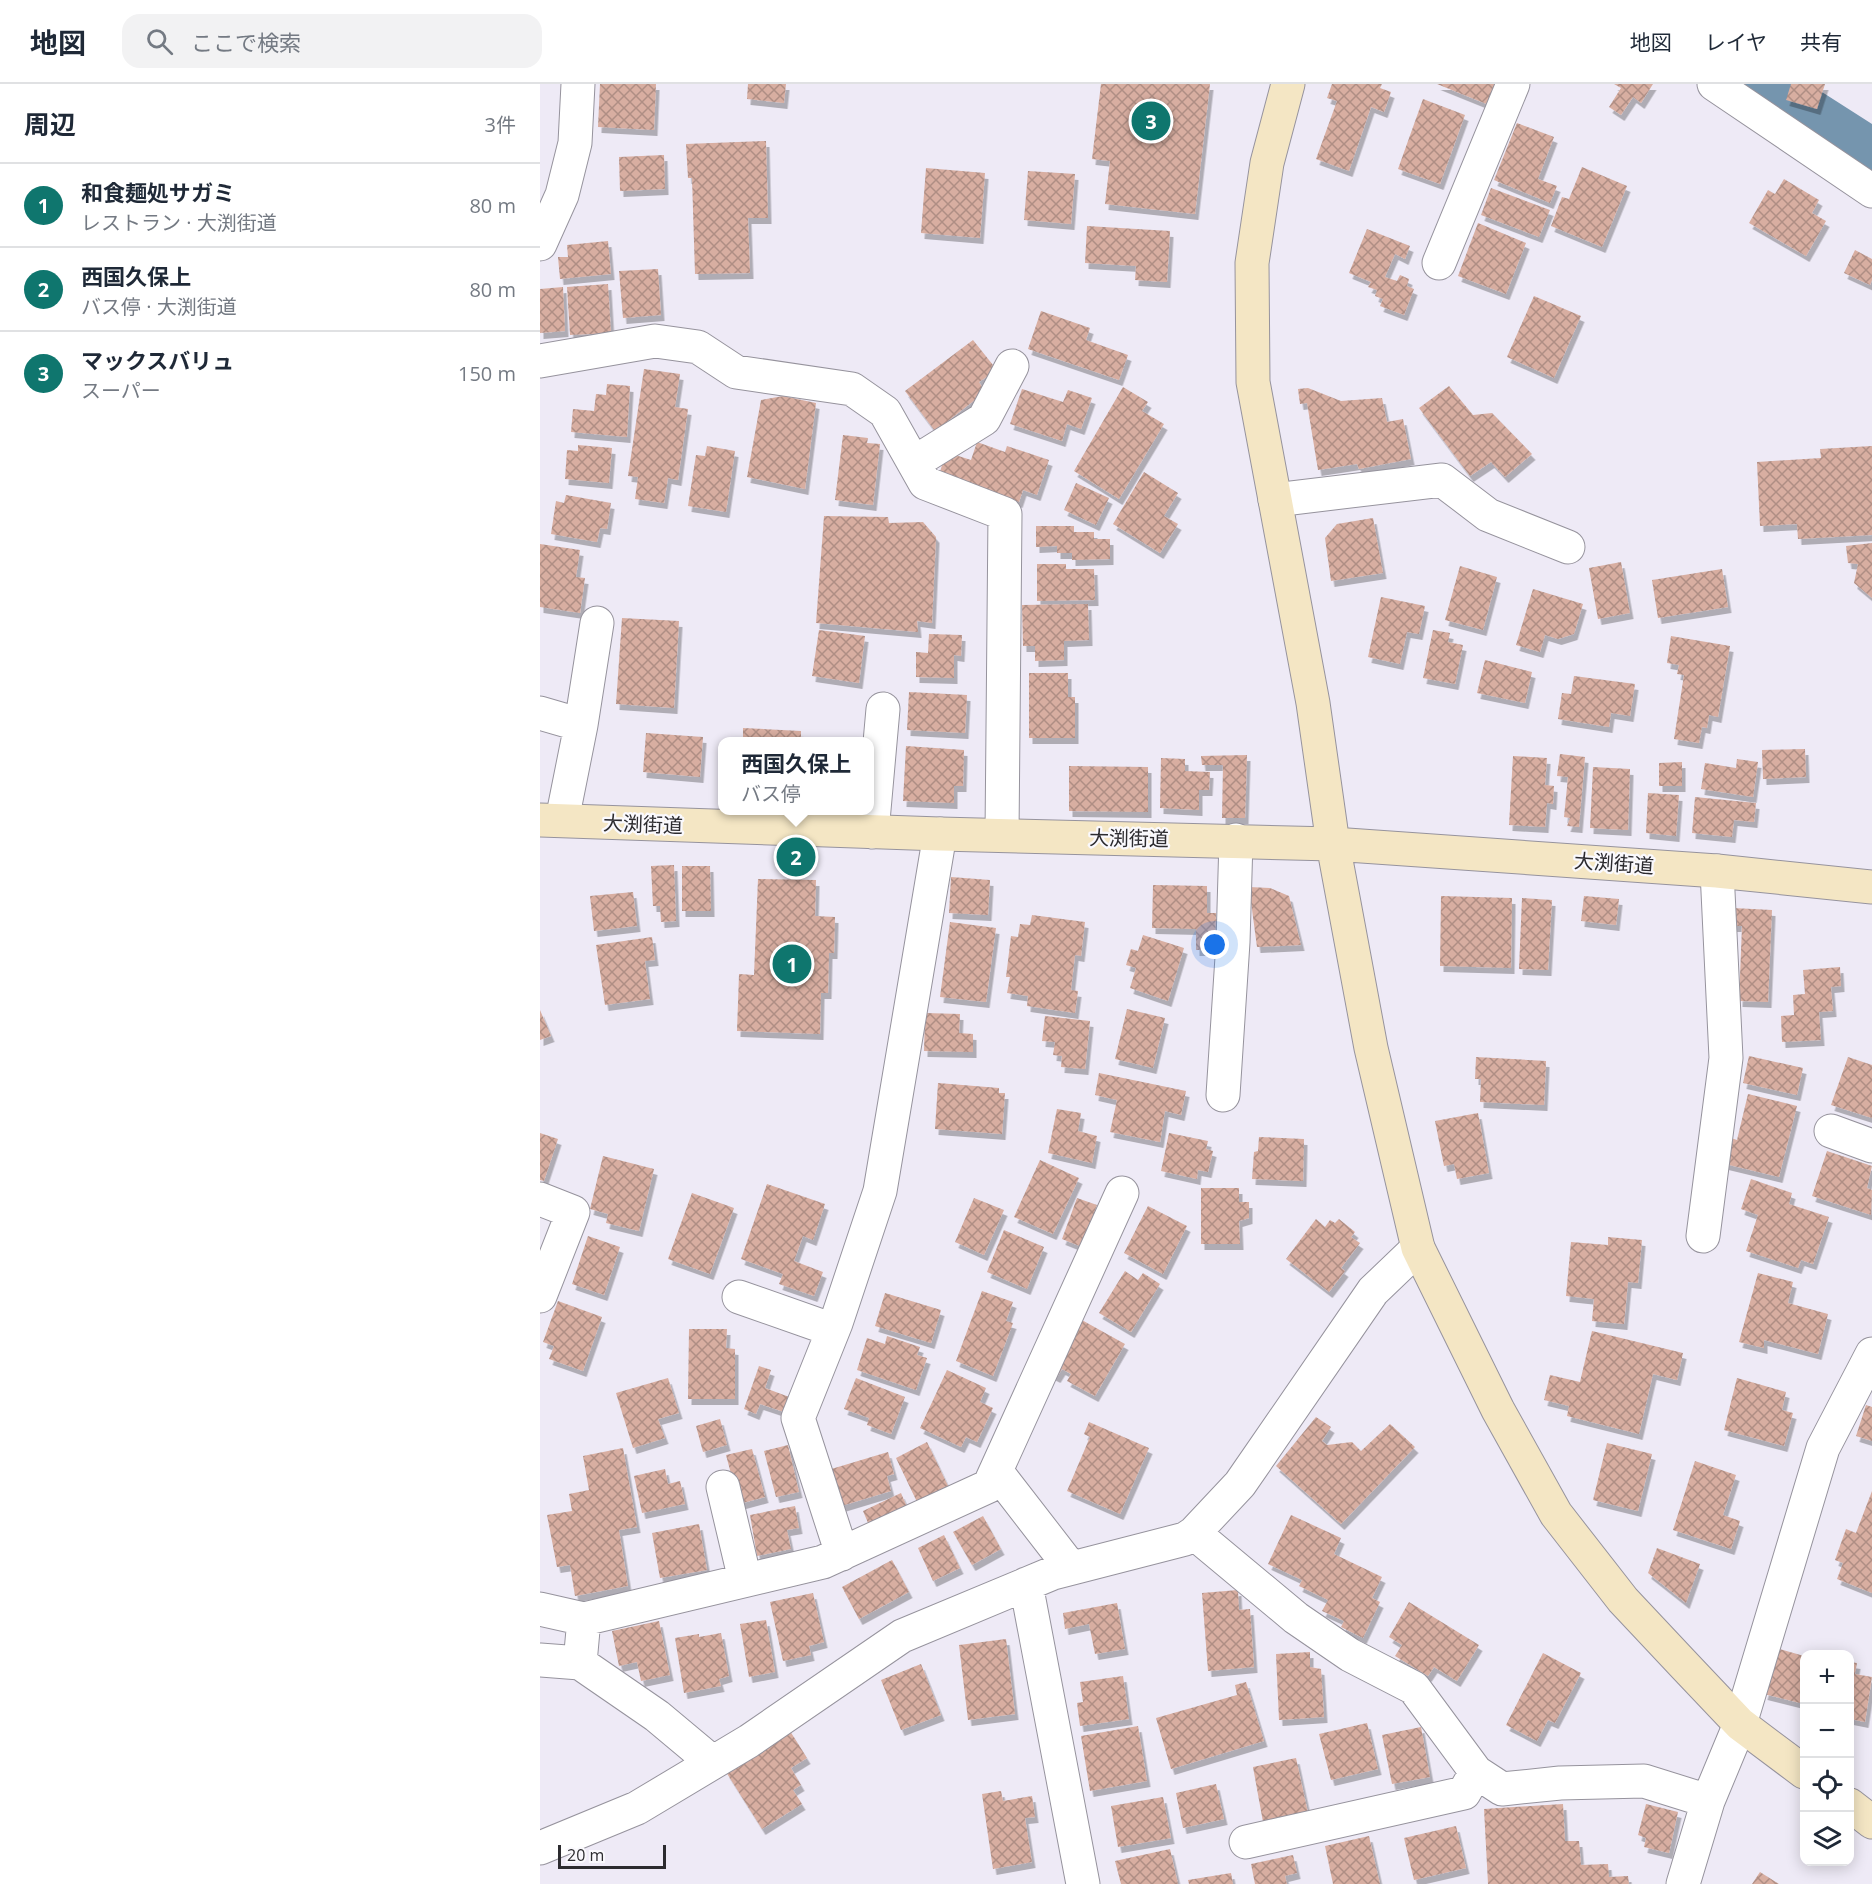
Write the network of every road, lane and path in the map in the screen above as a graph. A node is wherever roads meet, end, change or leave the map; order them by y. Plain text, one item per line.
1 (578, 84) edge
2 (1288, 84) edge
3 (1513, 84) edge
4 (1714, 84) edge
5 (1872, 191) edge
6 (540, 244) edge
7 (1439, 263) dead end
8 (540, 361) edge
9 (1012, 366) dead end
10 (915, 462) junction
11 (1275, 500) junction
12 (1568, 547) dead end
13 (597, 623) dead end
14 (883, 709) dead end
15 (540, 713) edge
16 (581, 725) junction
17 (874, 810) edge
18 (874, 815) edge
19 (551, 820) edge
20 (872, 832) junction
21 (940, 834) junction
22 (1002, 835) junction
23 (1236, 840) junction
24 (1333, 844) junction
25 (1717, 871) junction
26 (1872, 887) edge
27 (1223, 1095) dead end
28 (1831, 1131) dead end
29 (1872, 1146) edge
30 (1122, 1193) dead end
31 (540, 1199) edge
32 (1703, 1236) dead end
33 (1418, 1248) junction
34 (540, 1296) edge
35 (739, 1297) dead end
36 (832, 1330) junction
37 (1872, 1354) edge
38 (996, 1472) junction
39 (723, 1487) dead end
40 (1194, 1533) junction
41 (842, 1554) junction
42 (1071, 1568) junction
43 (745, 1580) junction
44 (1026, 1584) junction
45 (540, 1609) edge
46 (584, 1619) junction
47 (540, 1660) edge
48 (580, 1663) junction
49 (1740, 1724) junction
50 (712, 1762) junction
51 (1800, 1769) edge
52 (1476, 1772) junction
53 (1708, 1801) junction
54 (1854, 1808) edge
55 (1872, 1822) edge
56 (1246, 1842) dead end
57 (540, 1848) edge
58 (1083, 1884) edge
59 (1683, 1884) edge

1 - 6 street
2 - 11 street
3 - 7 street
4 - 5 street
8 - 10 street
9 - 10 street
10 - 22 street
11 - 12 street
11 - 24 street
13 - 16 street
14 - 17 street
15 - 16 street
16 - 19 street
18 - 20 street
19 - 20 street, 大渕街道
20 - 21 street, 大渕街道
21 - 22 street, 大渕街道
21 - 36 street
22 - 23 street, 大渕街道
23 - 24 street, 大渕街道
23 - 27 street
24 - 25 street, 大渕街道
24 - 33 street
25 - 26 street, 大渕街道
25 - 32 street
28 - 29 street
30 - 38 street
31 - 34 street
33 - 40 street
33 - 49 street
35 - 36 street
36 - 41 street
37 - 49 street
38 - 41 street
38 - 42 street
39 - 43 street
40 - 42 street
40 - 52 street
41 - 43 street
42 - 44 street
43 - 46 street
44 - 50 street
44 - 58 street
45 - 46 street
46 - 48 street
47 - 48 street
48 - 50 street
49 - 51 street
49 - 53 street
50 - 57 street
52 - 53 street
52 - 56 street
53 - 59 street
54 - 55 street

